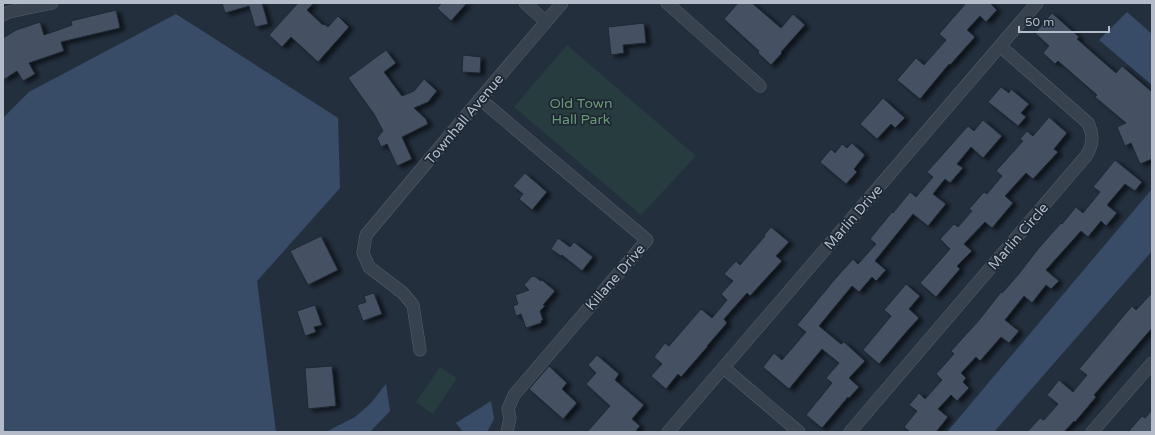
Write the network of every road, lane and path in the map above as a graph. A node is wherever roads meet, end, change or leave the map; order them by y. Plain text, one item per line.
1 (52, 3) edge
2 (525, 3) edge
3 (562, 3) edge
4 (667, 3) edge
5 (1037, 3) edge
6 (3, 15) edge
7 (546, 22) junction
8 (1000, 46) junction
9 (760, 86) dead end
10 (480, 99) junction
11 (420, 350) dead end
12 (1152, 363) edge
13 (724, 368) junction
14 (507, 432) edge
15 (668, 432) edge
16 (799, 432) edge
17 (850, 432) edge
18 (1092, 432) edge

1 - 6 street
2 - 7 street
3 - 7 street, Townhall Avenue
4 - 9 street
5 - 8 street, Marlin Drive
7 - 10 street, Townhall Avenue
8 - 13 street, Marlin Drive
8 - 17 street, Marlin Circle
10 - 11 street, Townhall Avenue
10 - 14 street, Killane Drive
12 - 18 street
13 - 15 street, Marlin Drive
13 - 16 street

